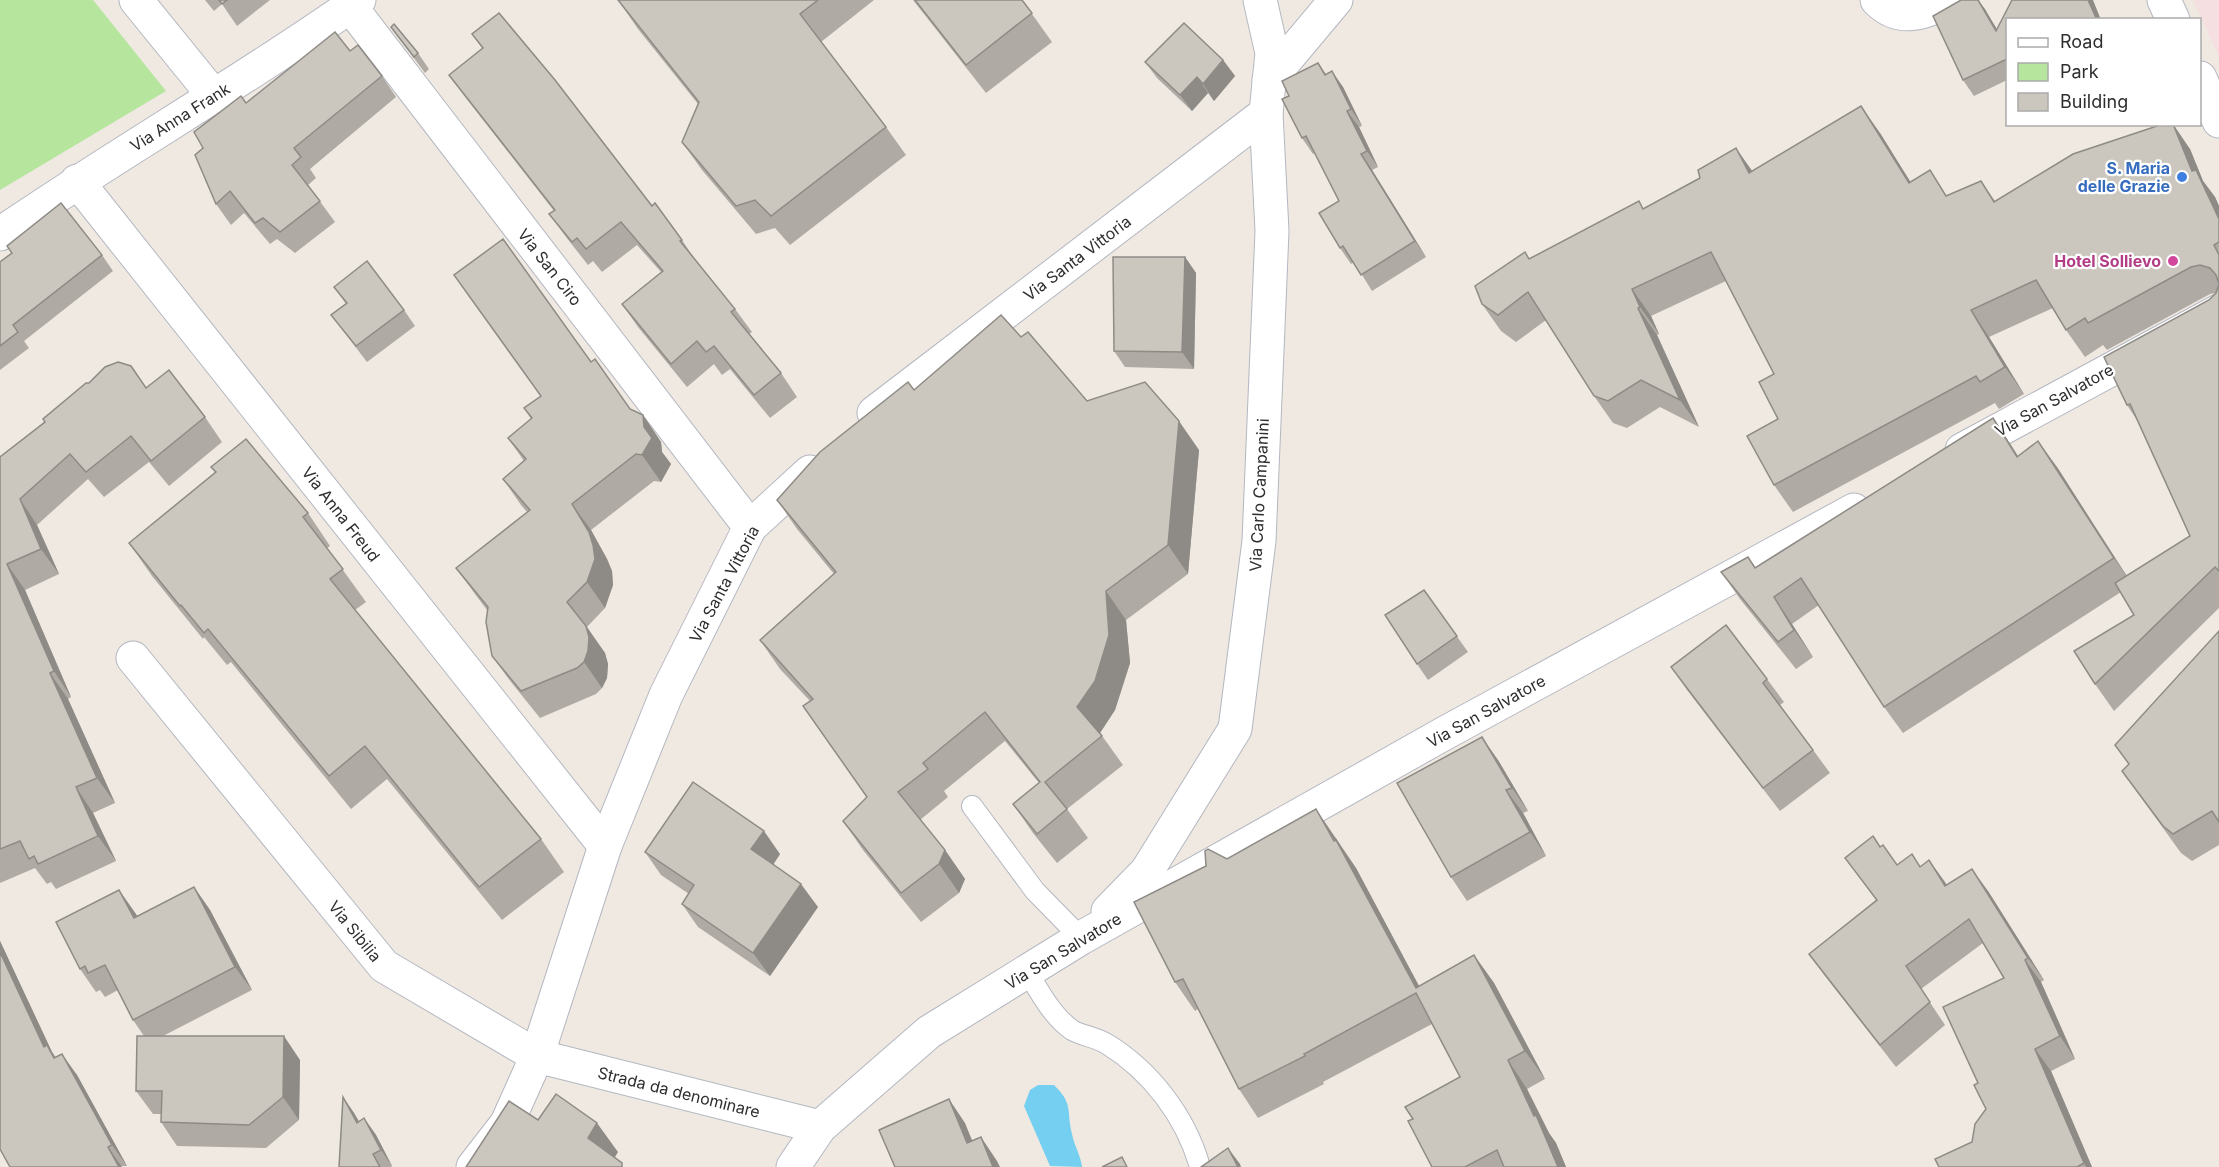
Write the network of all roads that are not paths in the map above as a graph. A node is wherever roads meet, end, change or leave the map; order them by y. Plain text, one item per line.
1 (136, 0) edge
2 (1260, 0) edge
3 (1336, 0) edge
4 (1877, 0) edge
5 (1951, 0) edge
6 (2164, 0) edge
7 (355, 3) edge
8 (2172, 18) edge
9 (1269, 81) junction
10 (2201, 82) edge
11 (214, 96) junction
12 (1266, 113) junction
13 (2219, 121) edge
14 (77, 181) junction
15 (0, 234) edge
16 (2219, 311) edge
17 (1939, 463) edge
18 (1876, 497) edge
19 (750, 527) junction
20 (133, 657) dead end
21 (972, 806) dead end
22 (605, 846) junction
23 (1081, 938) junction
24 (1027, 971) junction
25 (537, 1056) junction
26 (820, 1127) junction
27 (473, 1167) edge
28 (793, 1167) edge
29 (1200, 1167) edge

1 - 11 street
2 - 9 street, Via Carlo Campanini
3 - 9 street
4 - 5 street
6 - 8 street
7 - 11 street, Via Anna Frank
7 - 19 street, Via San Ciro
9 - 12 street, Via Carlo Campanini
10 - 13 street
11 - 14 street, Via Anna Frank
12 - 19 street, Via Santa Vittoria
12 - 23 street, Via Carlo Campanini
14 - 15 street, Via Anna Frank
14 - 22 street, Via Anna Freud
16 - 17 street, Via San Salvatore
18 - 23 street, Via San Salvatore
19 - 22 street, Via Santa Vittoria
20 - 25 street, Via Sibilia
21 - 23 lane
22 - 25 street, Via Santa Vittoria
23 - 24 street, Via San Salvatore
24 - 26 street, Via San Salvatore
24 - 29 lane
25 - 26 street, Strada da denominare
25 - 27 street
26 - 28 street, Via San Salvatore

